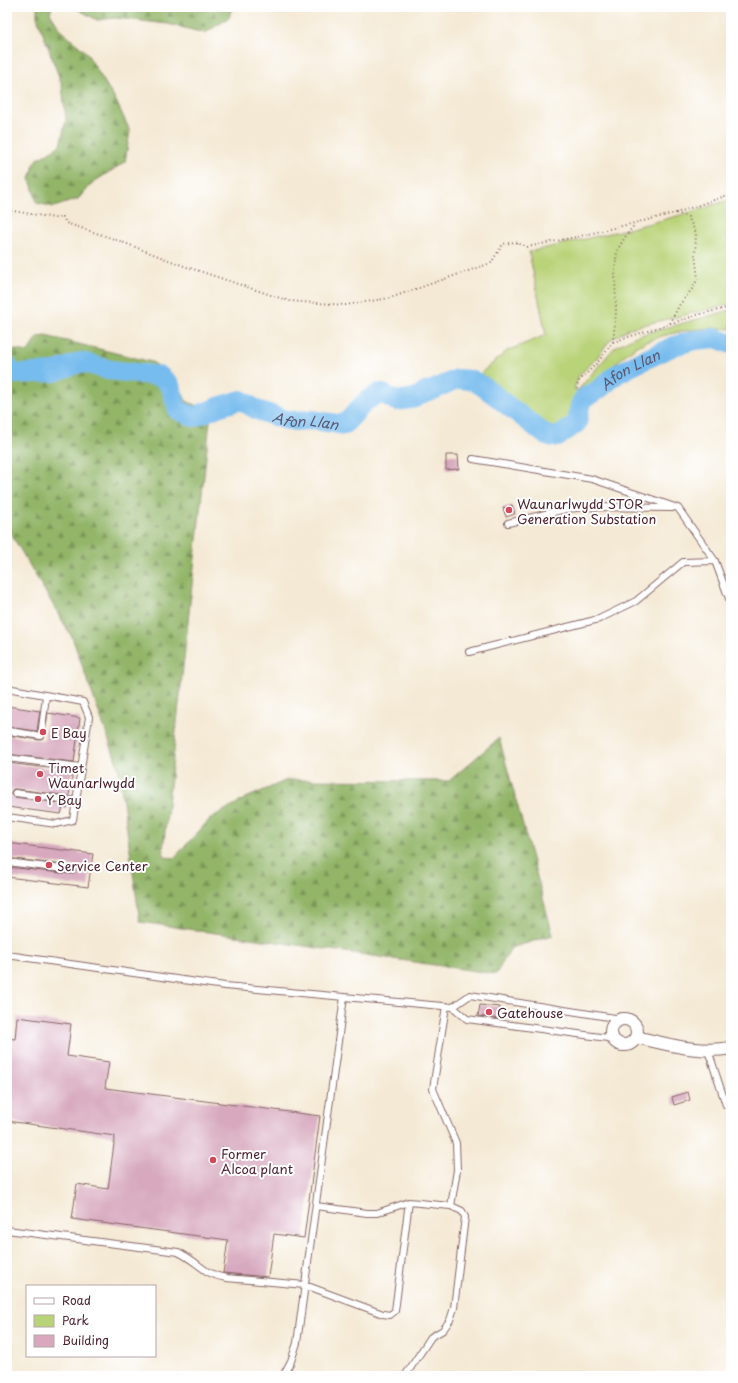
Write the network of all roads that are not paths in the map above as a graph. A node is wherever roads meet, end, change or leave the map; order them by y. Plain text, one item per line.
1 (473, 459) dead end
2 (678, 508) junction
3 (508, 523) dead end
4 (715, 561) junction
5 (731, 604) edge
6 (469, 652) dead end
7 (7, 688) edge
8 (46, 696) junction
9 (9, 731) dead end
10 (7, 758) edge
11 (81, 767) junction
12 (15, 793) dead end
13 (76, 801) junction
14 (7, 817) edge
15 (7, 862) edge
16 (71, 870) dead end
17 (7, 955) edge
18 (344, 997) junction
19 (450, 1006) junction
20 (621, 1019) junction
21 (636, 1037) junction
22 (614, 1039) junction
23 (731, 1048) edge
24 (708, 1050) junction
25 (726, 1105) dead end
26 (409, 1202) junction
27 (316, 1206) junction
28 (451, 1206) junction
29 (7, 1230) edge
30 (305, 1285) junction
31 (283, 1376) edge
32 (405, 1376) edge

1 - 2 lane
2 - 3 lane
2 - 4 lane
4 - 5 lane
4 - 6 lane
7 - 8 lane
8 - 9 lane
8 - 11 lane
10 - 11 lane
11 - 13 lane
12 - 13 lane
13 - 14 lane
15 - 16 lane
17 - 18 lane
18 - 19 lane
18 - 27 lane
19 - 20 lane
19 - 22 lane
19 - 28 lane
20 - 21 street
20 - 22 street
21 - 22 street
21 - 24 street
23 - 24 street
24 - 25 lane
26 - 27 lane
26 - 28 lane
26 - 30 lane
27 - 30 lane
28 - 32 lane
29 - 30 lane
30 - 31 lane

